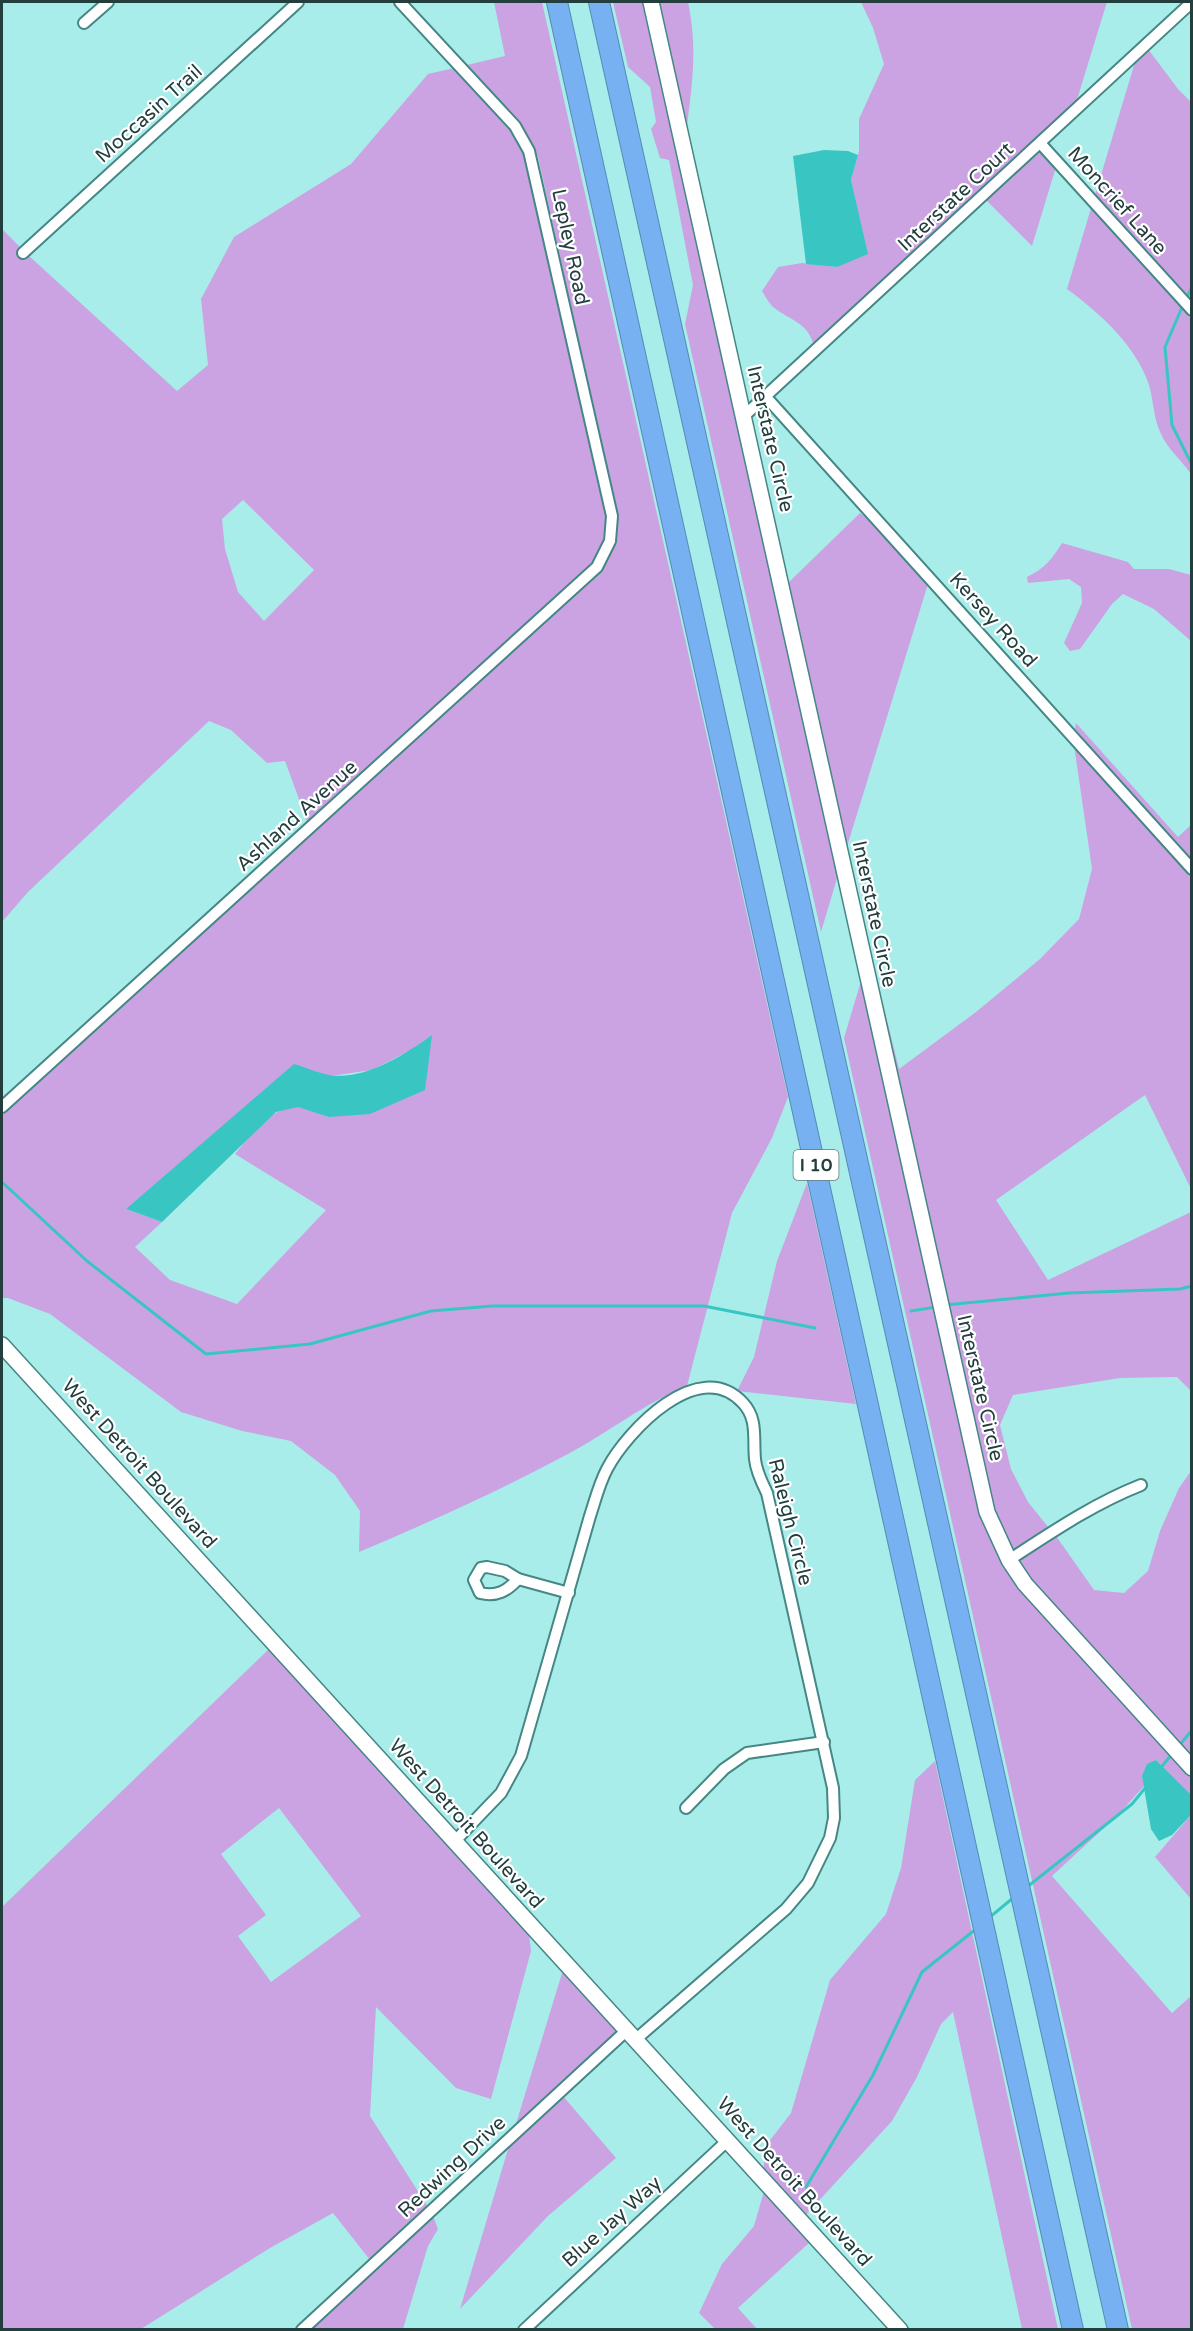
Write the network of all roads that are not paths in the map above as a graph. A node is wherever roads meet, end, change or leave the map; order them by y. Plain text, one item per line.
1 (108, 2) edge
2 (297, 2) edge
3 (400, 2) edge
4 (557, 2) edge
5 (599, 2) edge
6 (651, 2) edge
7 (1191, 2) edge
8 (84, 23) dead end
9 (1040, 143) junction
10 (23, 253) dead end
11 (1191, 310) edge
12 (766, 396) junction
13 (744, 416) junction
14 (609, 546) joint
15 (1191, 869) edge
16 (2, 1107) edge
17 (2, 1345) edge
18 (1141, 1485) dead end
19 (1009, 1560) junction
20 (518, 1579) dead end
21 (569, 1593) junction
22 (824, 1742) junction
23 (1191, 1768) edge
24 (686, 1808) dead end
25 (454, 1842) junction
26 (631, 2036) junction
27 (726, 2142) junction
28 (302, 2330) edge
29 (524, 2330) edge
30 (900, 2330) edge
31 (1073, 2330) edge
32 (1118, 2330) edge

1 - 8 street
2 - 10 street, Moccasin Trail
3 - 14 street, Lepley Road
4 - 31 highway, I 10
5 - 32 highway, I 10
6 - 13 street, Interstate Circle
7 - 9 street, Interstate Court
9 - 11 street, Moncrief Lane
9 - 12 street, Interstate Court
12 - 13 street, Interstate Court
12 - 15 street, Kersey Road
13 - 19 street, Interstate Circle
14 - 16 street, Ashland Avenue
17 - 25 street, West Detroit Boulevard
18 - 19 street
19 - 23 street, Interstate Circle
20 - 21 street
21 - 22 street, Raleigh Circle
21 - 25 street, Raleigh Circle
22 - 24 street
22 - 26 street, Raleigh Circle
25 - 26 street, West Detroit Boulevard
26 - 27 street, West Detroit Boulevard
26 - 28 street, Redwing Drive
27 - 29 street, Blue Jay Way
27 - 30 street, West Detroit Boulevard

